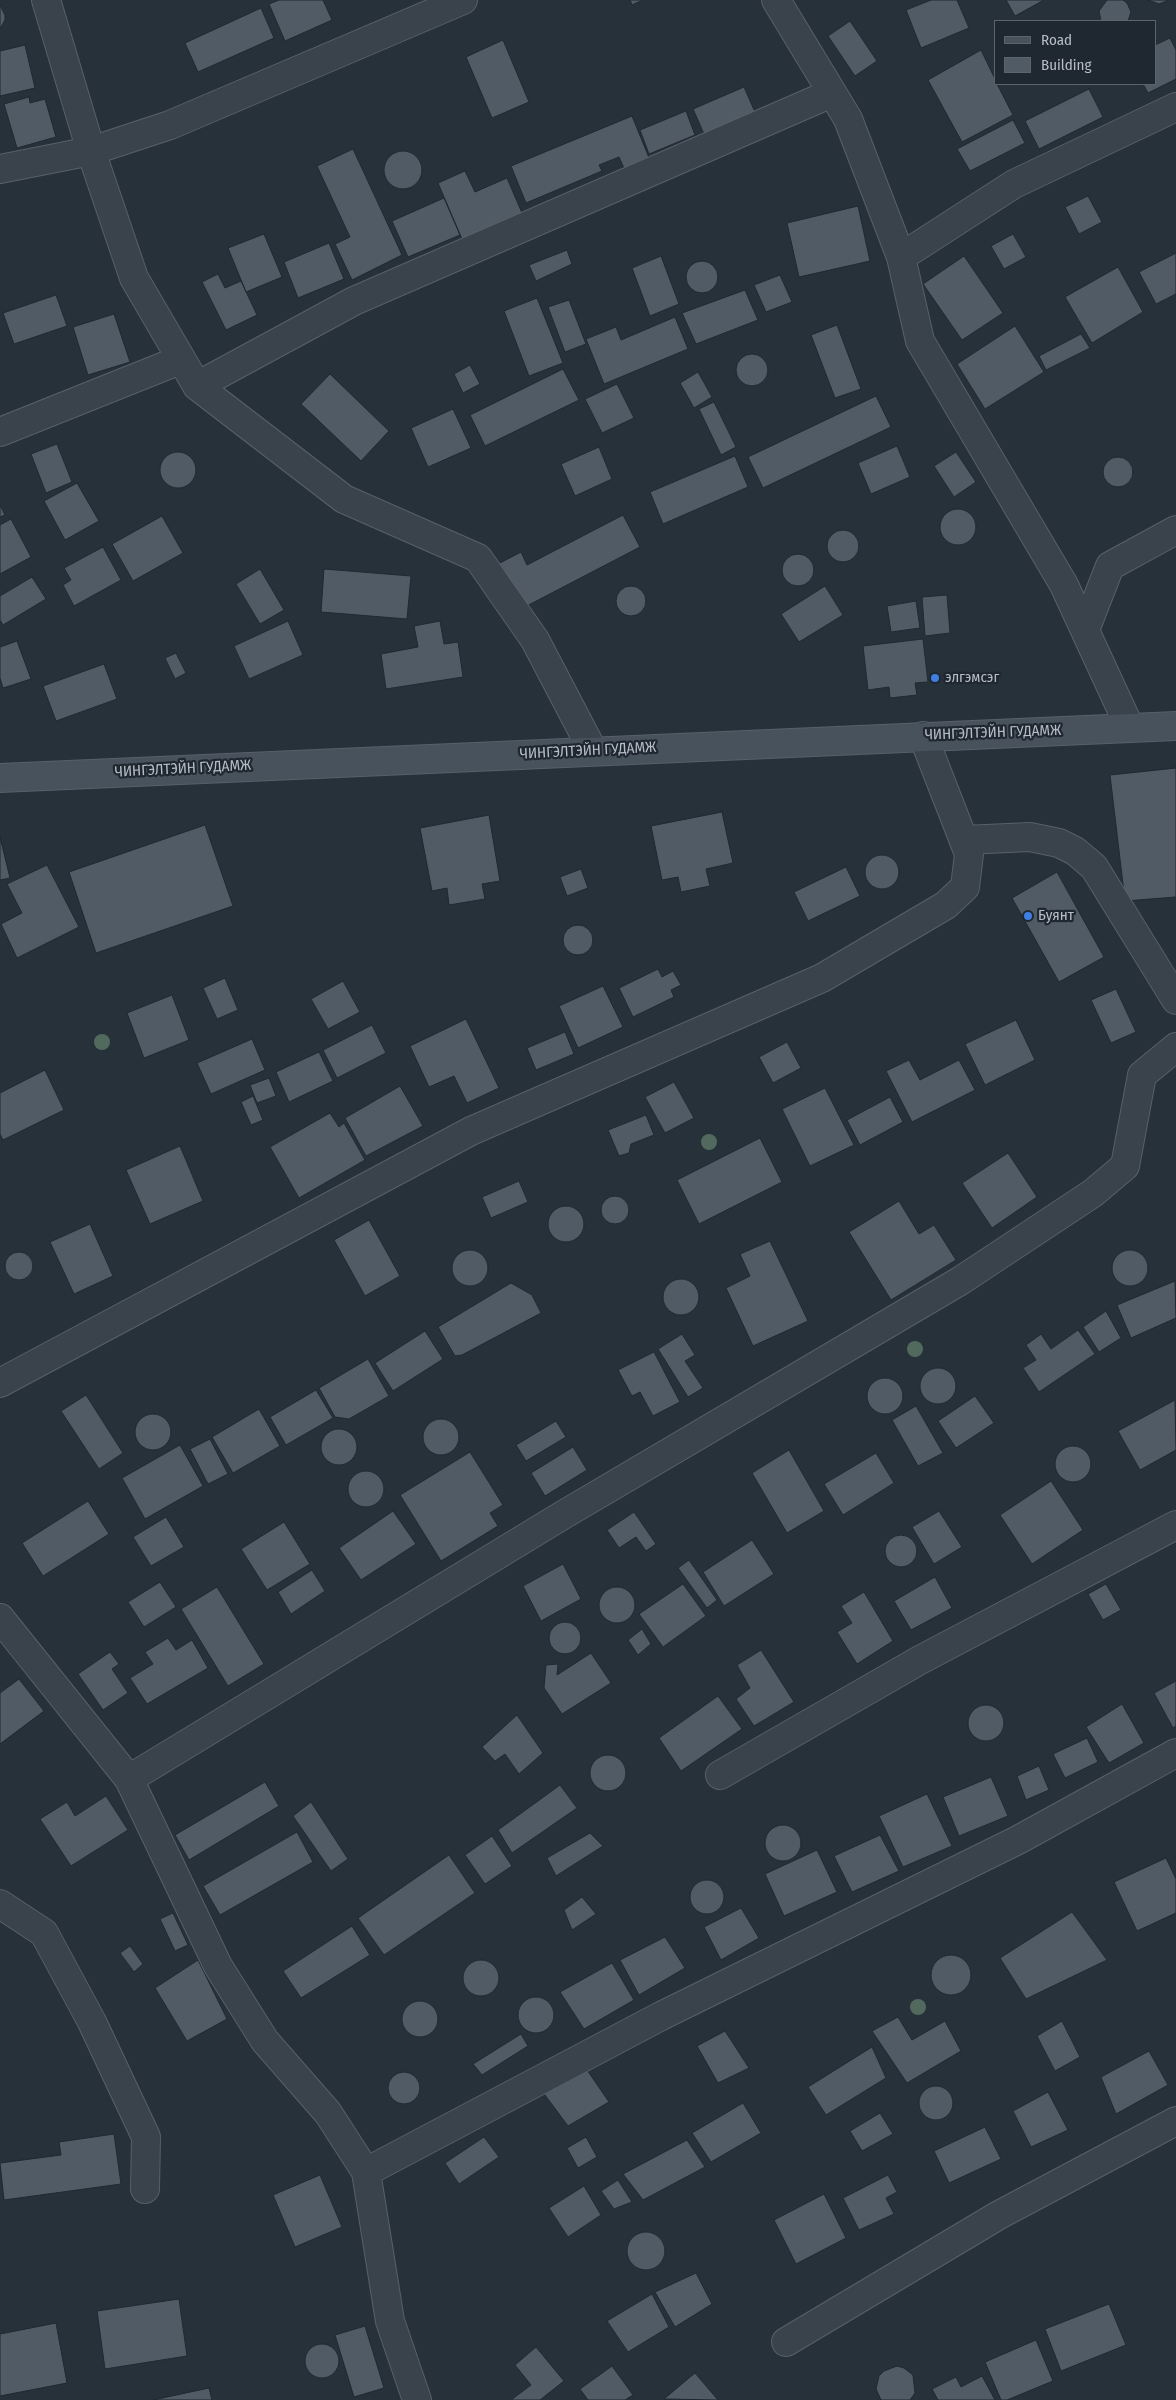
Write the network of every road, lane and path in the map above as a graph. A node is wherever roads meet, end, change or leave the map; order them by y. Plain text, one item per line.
1 (46, 0) edge
2 (463, 0) edge
3 (776, 0) edge
4 (832, 93) junction
5 (1176, 107) edge
6 (91, 150) junction
7 (0, 169) edge
8 (901, 257) junction
9 (180, 360) junction
10 (197, 386) junction
11 (0, 432) edge
12 (1176, 530) edge
13 (1085, 630) junction
14 (1176, 726) edge
15 (1130, 728) junction
16 (923, 736) junction
17 (593, 751) junction
18 (0, 778) edge
19 (964, 840) junction
20 (1176, 1000) edge
21 (1176, 1047) edge
22 (0, 1383) edge
23 (1176, 1525) edge
24 (0, 1618) edge
25 (1176, 1754) edge
26 (720, 1775) dead end
27 (129, 1778) junction
28 (0, 1904) edge
29 (1176, 2121) edge
30 (366, 2172) junction
31 (145, 2189) dead end
32 (786, 2342) dead end
33 (417, 2400) edge

1 - 6 street
2 - 6 street
3 - 4 street
4 - 8 street
4 - 10 street
5 - 8 street
6 - 7 street
6 - 9 street
8 - 13 street
9 - 10 street
9 - 11 street
10 - 17 street
12 - 13 street
13 - 15 street
14 - 15 main road, ЧИНГЭЛТЭЙН ГУДАМЖ
15 - 16 main road, ЧИНГЭЛТЭЙН ГУДАМЖ
16 - 17 main road, ЧИНГЭЛТЭЙН ГУДАМЖ
16 - 19 street
17 - 18 main road, ЧИНГЭЛТЭЙН ГУДАМЖ
19 - 20 street
19 - 22 street
21 - 27 street
23 - 26 street
24 - 27 street
25 - 30 street
27 - 30 street
28 - 31 street
29 - 32 street
30 - 33 street

